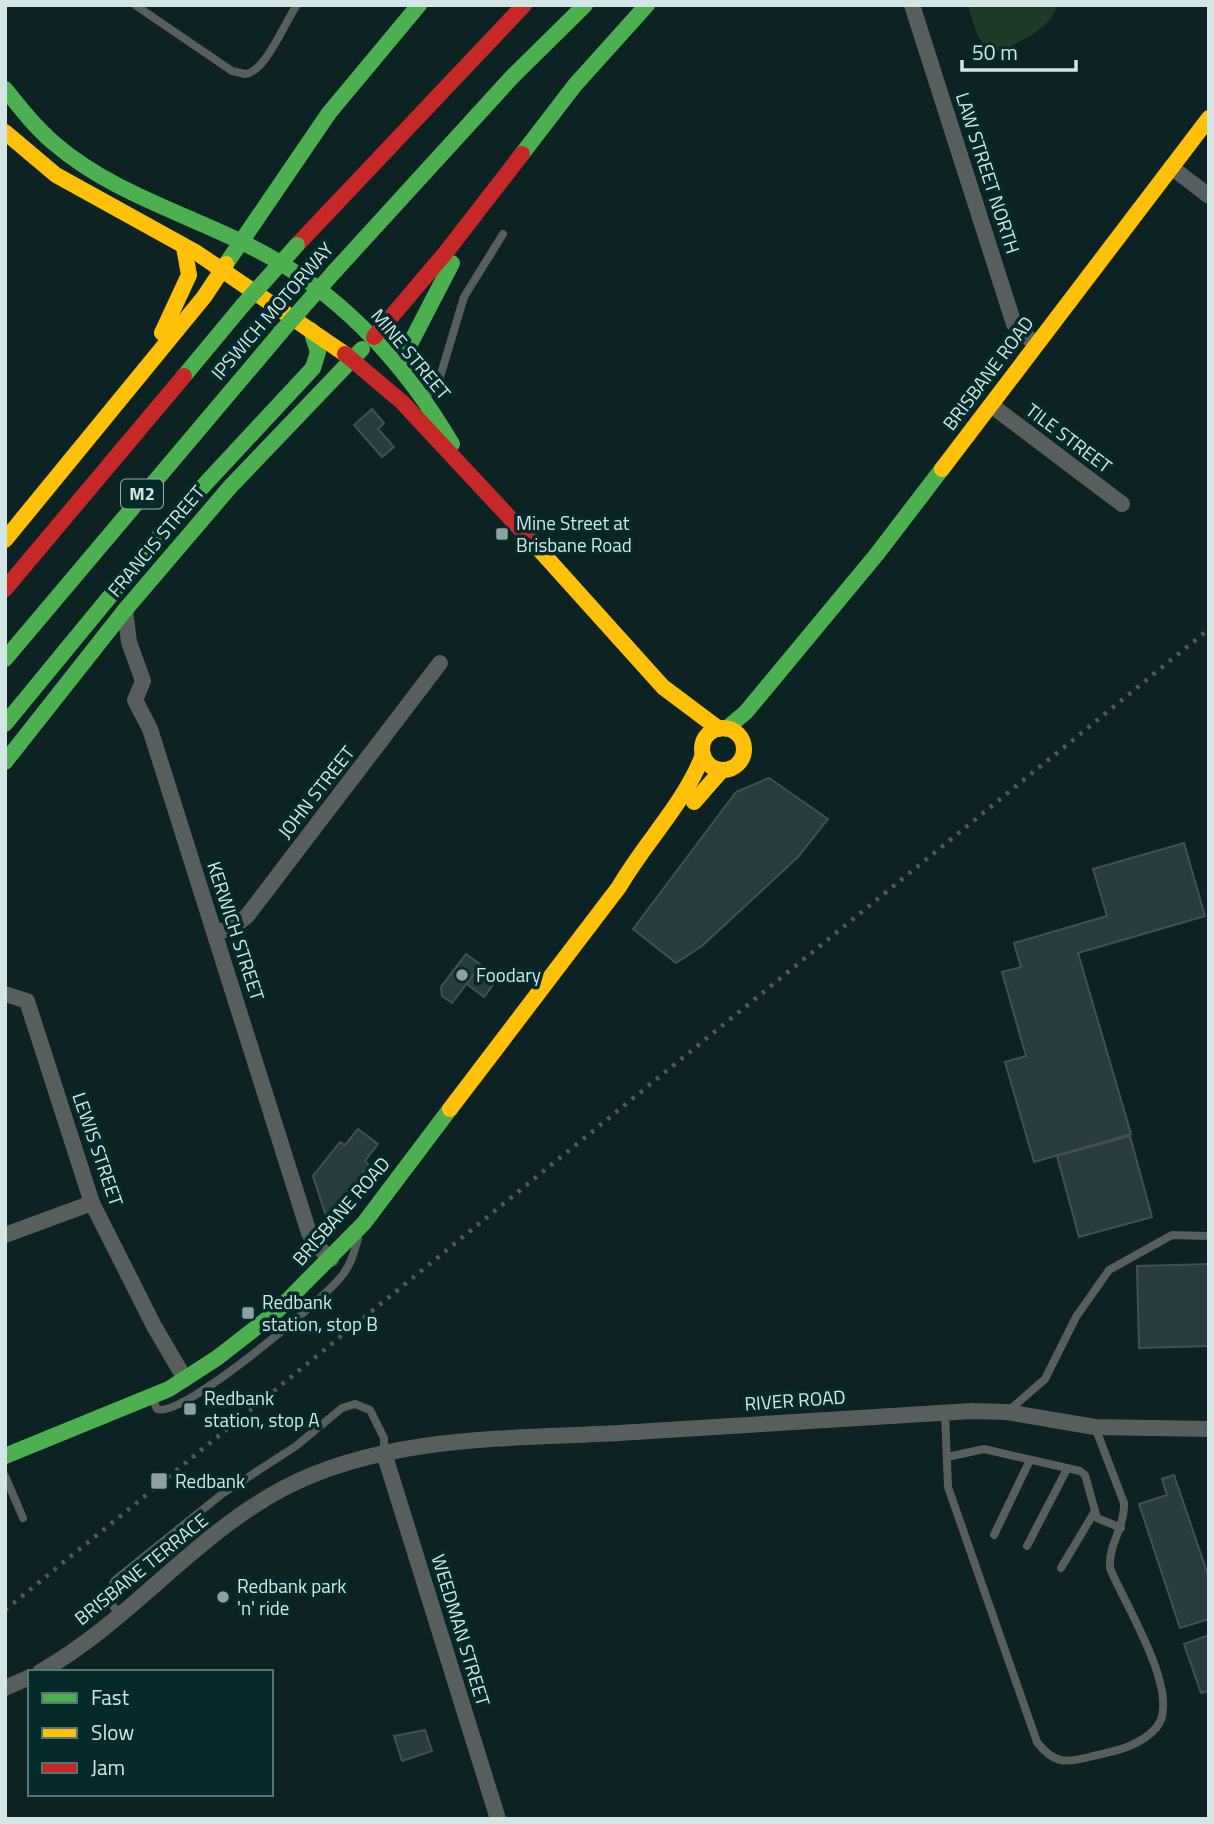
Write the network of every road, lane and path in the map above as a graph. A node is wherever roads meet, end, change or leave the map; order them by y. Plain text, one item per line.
1 (135, 5) edge
2 (297, 5) edge
3 (419, 5) edge
4 (524, 5) edge
5 (585, 5) edge
6 (647, 5) edge
7 (912, 5) edge
8 (5, 89) edge
9 (1209, 118) edge
10 (5, 132) edge
11 (1171, 167) junction
12 (1209, 196) edge
13 (503, 234) dead end
14 (242, 242) junction
15 (184, 247) junction
16 (447, 251) junction
17 (223, 270) junction
18 (311, 330) junction
19 (374, 337) junction
20 (1036, 345) junction
21 (155, 359) junction
22 (353, 359) junction
23 (404, 372) junction
24 (425, 399) junction
25 (991, 405) junction
26 (461, 462) junction
27 (1122, 504) dead end
28 (5, 540) edge
29 (5, 589) edge
30 (125, 610) junction
31 (797, 651) junction
32 (5, 659) edge
33 (440, 663) dead end
34 (663, 687) junction
35 (5, 724) edge
36 (723, 729) junction
37 (744, 746) junction
38 (703, 751) junction
39 (5, 762) edge
40 (722, 770) junction
41 (619, 887) junction
42 (215, 933) junction
43 (5, 994) edge
44 (92, 1203) junction
45 (364, 1223) junction
46 (5, 1235) edge
47 (1209, 1236) edge
48 (331, 1259) junction
49 (185, 1379) junction
50 (152, 1398) junction
51 (1007, 1412) junction
52 (945, 1413) junction
53 (1095, 1427) junction
54 (1209, 1429) edge
55 (384, 1453) junction
56 (5, 1456) edge
57 (947, 1457) junction
58 (1030, 1460) junction
59 (1067, 1469) junction
60 (5, 1476) edge
61 (1095, 1511) junction
62 (23, 1518) dead end
63 (1121, 1528) junction
64 (994, 1535) dead end
65 (1027, 1546) dead end
66 (1062, 1568) dead end
67 (120, 1615) junction
68 (43, 1670) edge
69 (28, 1678) edge
70 (5, 1688) edge
71 (498, 1819) edge

1 - 2 lane
3 - 14 main road
4 - 29 main road, IPSWICH MOTORWAY / M2, bridge
5 - 32 main road, IPSWICH MOTORWAY / M2, bridge
6 - 16 main road, FRANCIS STREET
7 - 20 street, LAW STREET NORTH
8 - 14 main road, MINE STREET
9 - 11 main road, BRISBANE ROAD
10 - 15 main road, MINE STREET
11 - 12 street
11 - 20 main road, BRISBANE ROAD
13 - 24 lane
14 - 17 main road
14 - 19 main road, MINE STREET
15 - 17 main road, MINE STREET
15 - 21 main road
16 - 19 main road, FRANCIS STREET
16 - 23 main road
17 - 18 main road, MINE STREET
17 - 21 main road
18 - 22 main road, MINE STREET
18 - 35 main road, FRANCIS STREET
19 - 22 main road, FRANCIS STREET
19 - 23 main road, MINE STREET
20 - 25 main road, BRISBANE ROAD
21 - 28 main road
22 - 26 main road, MINE STREET
22 - 30 main road, FRANCIS STREET
23 - 24 main road, MINE STREET
24 - 26 main road, MINE STREET
25 - 27 street, TILE STREET
25 - 31 main road, BRISBANE ROAD
26 - 34 main road, MINE STREET
30 - 39 main road, FRANCIS STREET
30 - 42 street, KERWICH STREET
31 - 36 main road, BRISBANE ROAD
31 - 37 main road, BRISBANE ROAD
33 - 42 street, JOHN STREET
34 - 36 main road, MINE STREET
34 - 38 main road, MINE STREET
36 - 37 main road
36 - 38 main road
37 - 40 main road
38 - 40 main road
38 - 41 main road, BRISBANE ROAD
40 - 41 main road, BRISBANE ROAD
41 - 45 main road, BRISBANE ROAD
42 - 48 street, KERWICH STREET
43 - 44 street, LEWIS STREET
44 - 46 street
44 - 49 street, LEWIS STREET
45 - 48 main road, BRISBANE ROAD
45 - 50 lane
47 - 51 lane
48 - 49 main road, BRISBANE ROAD
49 - 50 main road, BRISBANE ROAD
50 - 56 main road, BRISBANE ROAD
51 - 52 street, RIVER ROAD
51 - 53 street, RIVER ROAD
52 - 55 street, RIVER ROAD
52 - 57 lane
53 - 54 street, RIVER ROAD
53 - 63 lane
55 - 67 street, BRISBANE TERRACE
55 - 67 lane
55 - 71 street, WEEDMAN STREET
57 - 58 lane
57 - 63 lane
58 - 59 lane
58 - 64 lane
59 - 61 lane
59 - 65 lane
60 - 62 lane
61 - 63 lane
61 - 66 lane
67 - 68 street, BRISBANE TERRACE
69 - 70 street

